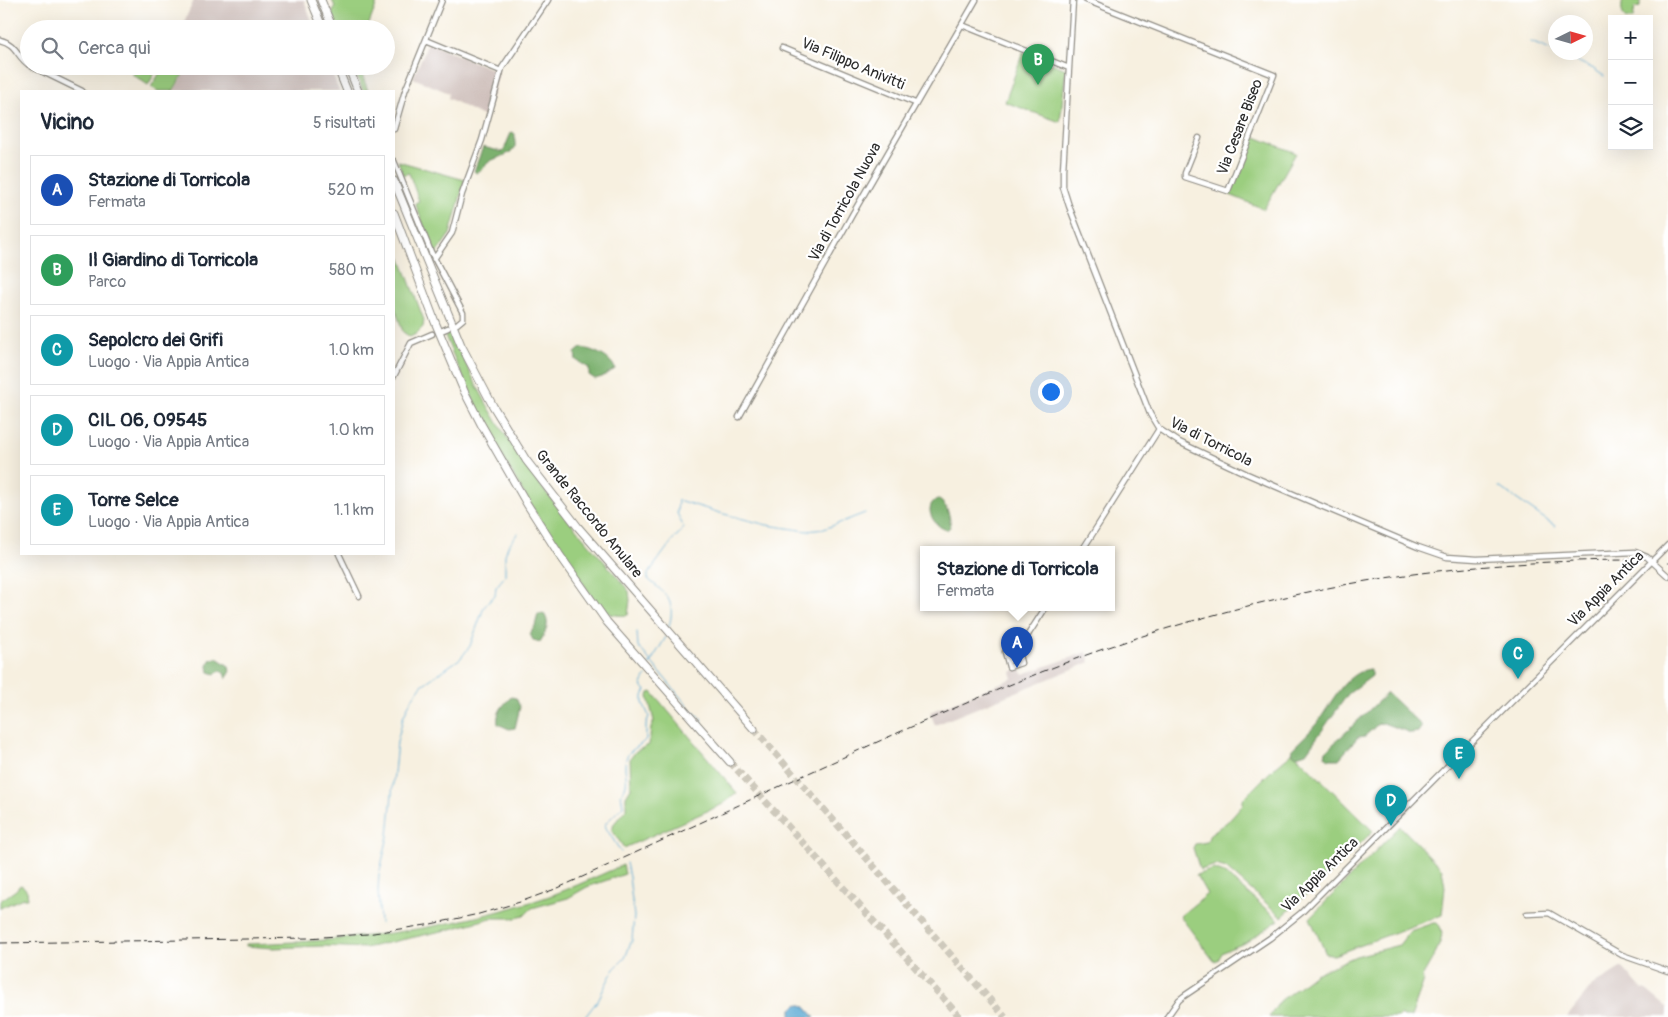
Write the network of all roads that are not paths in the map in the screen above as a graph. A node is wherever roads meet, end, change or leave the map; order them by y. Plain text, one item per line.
1 (311, 0) edge
2 (321, 0) edge
3 (442, 0) edge
4 (548, 0) edge
5 (976, 0) edge
6 (1073, 0) edge
7 (1086, 0) edge
8 (319, 20) edge
9 (329, 20) edge
10 (962, 25) junction
11 (0, 40) edge
12 (426, 40) junction
13 (782, 48) dead end
14 (20, 56) edge
15 (1069, 68) junction
16 (501, 71) junction
17 (49, 75) edge
18 (341, 75) edge
19 (352, 75) edge
20 (80, 90) edge
21 (347, 90) edge
22 (358, 90) edge
23 (915, 103) junction
24 (395, 126) edge
25 (1199, 138) dead end
26 (395, 163) edge
27 (395, 183) edge
28 (395, 216) edge
29 (434, 259) junction
30 (457, 324) dead end
31 (448, 328) dead end
32 (441, 331) dead end
33 (432, 334) dead end
34 (395, 374) edge
35 (739, 417) dead end
36 (1158, 429) junction
37 (1668, 545) edge
38 (1085, 546) edge
39 (339, 555) edge
40 (1652, 561) junction
41 (1668, 576) edge
42 (359, 596) dead end
43 (1044, 611) edge
44 (1017, 647) junction
45 (754, 730) tunnel mouth
46 (730, 762) tunnel mouth
47 (1527, 914) dead end
48 (1668, 972) edge
49 (1167, 1017) edge

1 - 8 highway
2 - 9 highway
3 - 12 street
4 - 16 street
5 - 10 street, Via di Torricola Nuova
6 - 15 street, Via di Torricola
7 - 25 street, Via Cesare Biseo
10 - 15 street
10 - 23 street, Via di Torricola Nuova
11 - 14 street
12 - 16 street
12 - 24 street
13 - 23 street, Via Filippo Anivitti
15 - 36 street, Via di Torricola
16 - 29 street
17 - 20 street
18 - 21 highway
19 - 22 highway
23 - 35 street, Via di Torricola Nuova
26 - 29 street
27 - 45 highway, Grande Raccordo Anulare
28 - 46 highway
29 - 30 street
31 - 32 street
33 - 34 street
36 - 38 street
36 - 40 street, Via di Torricola
37 - 40 street, Via Appia Antica
39 - 42 street
40 - 41 street
40 - 49 street, Via Appia Antica
43 - 44 street
44 - 44 street
47 - 48 street

